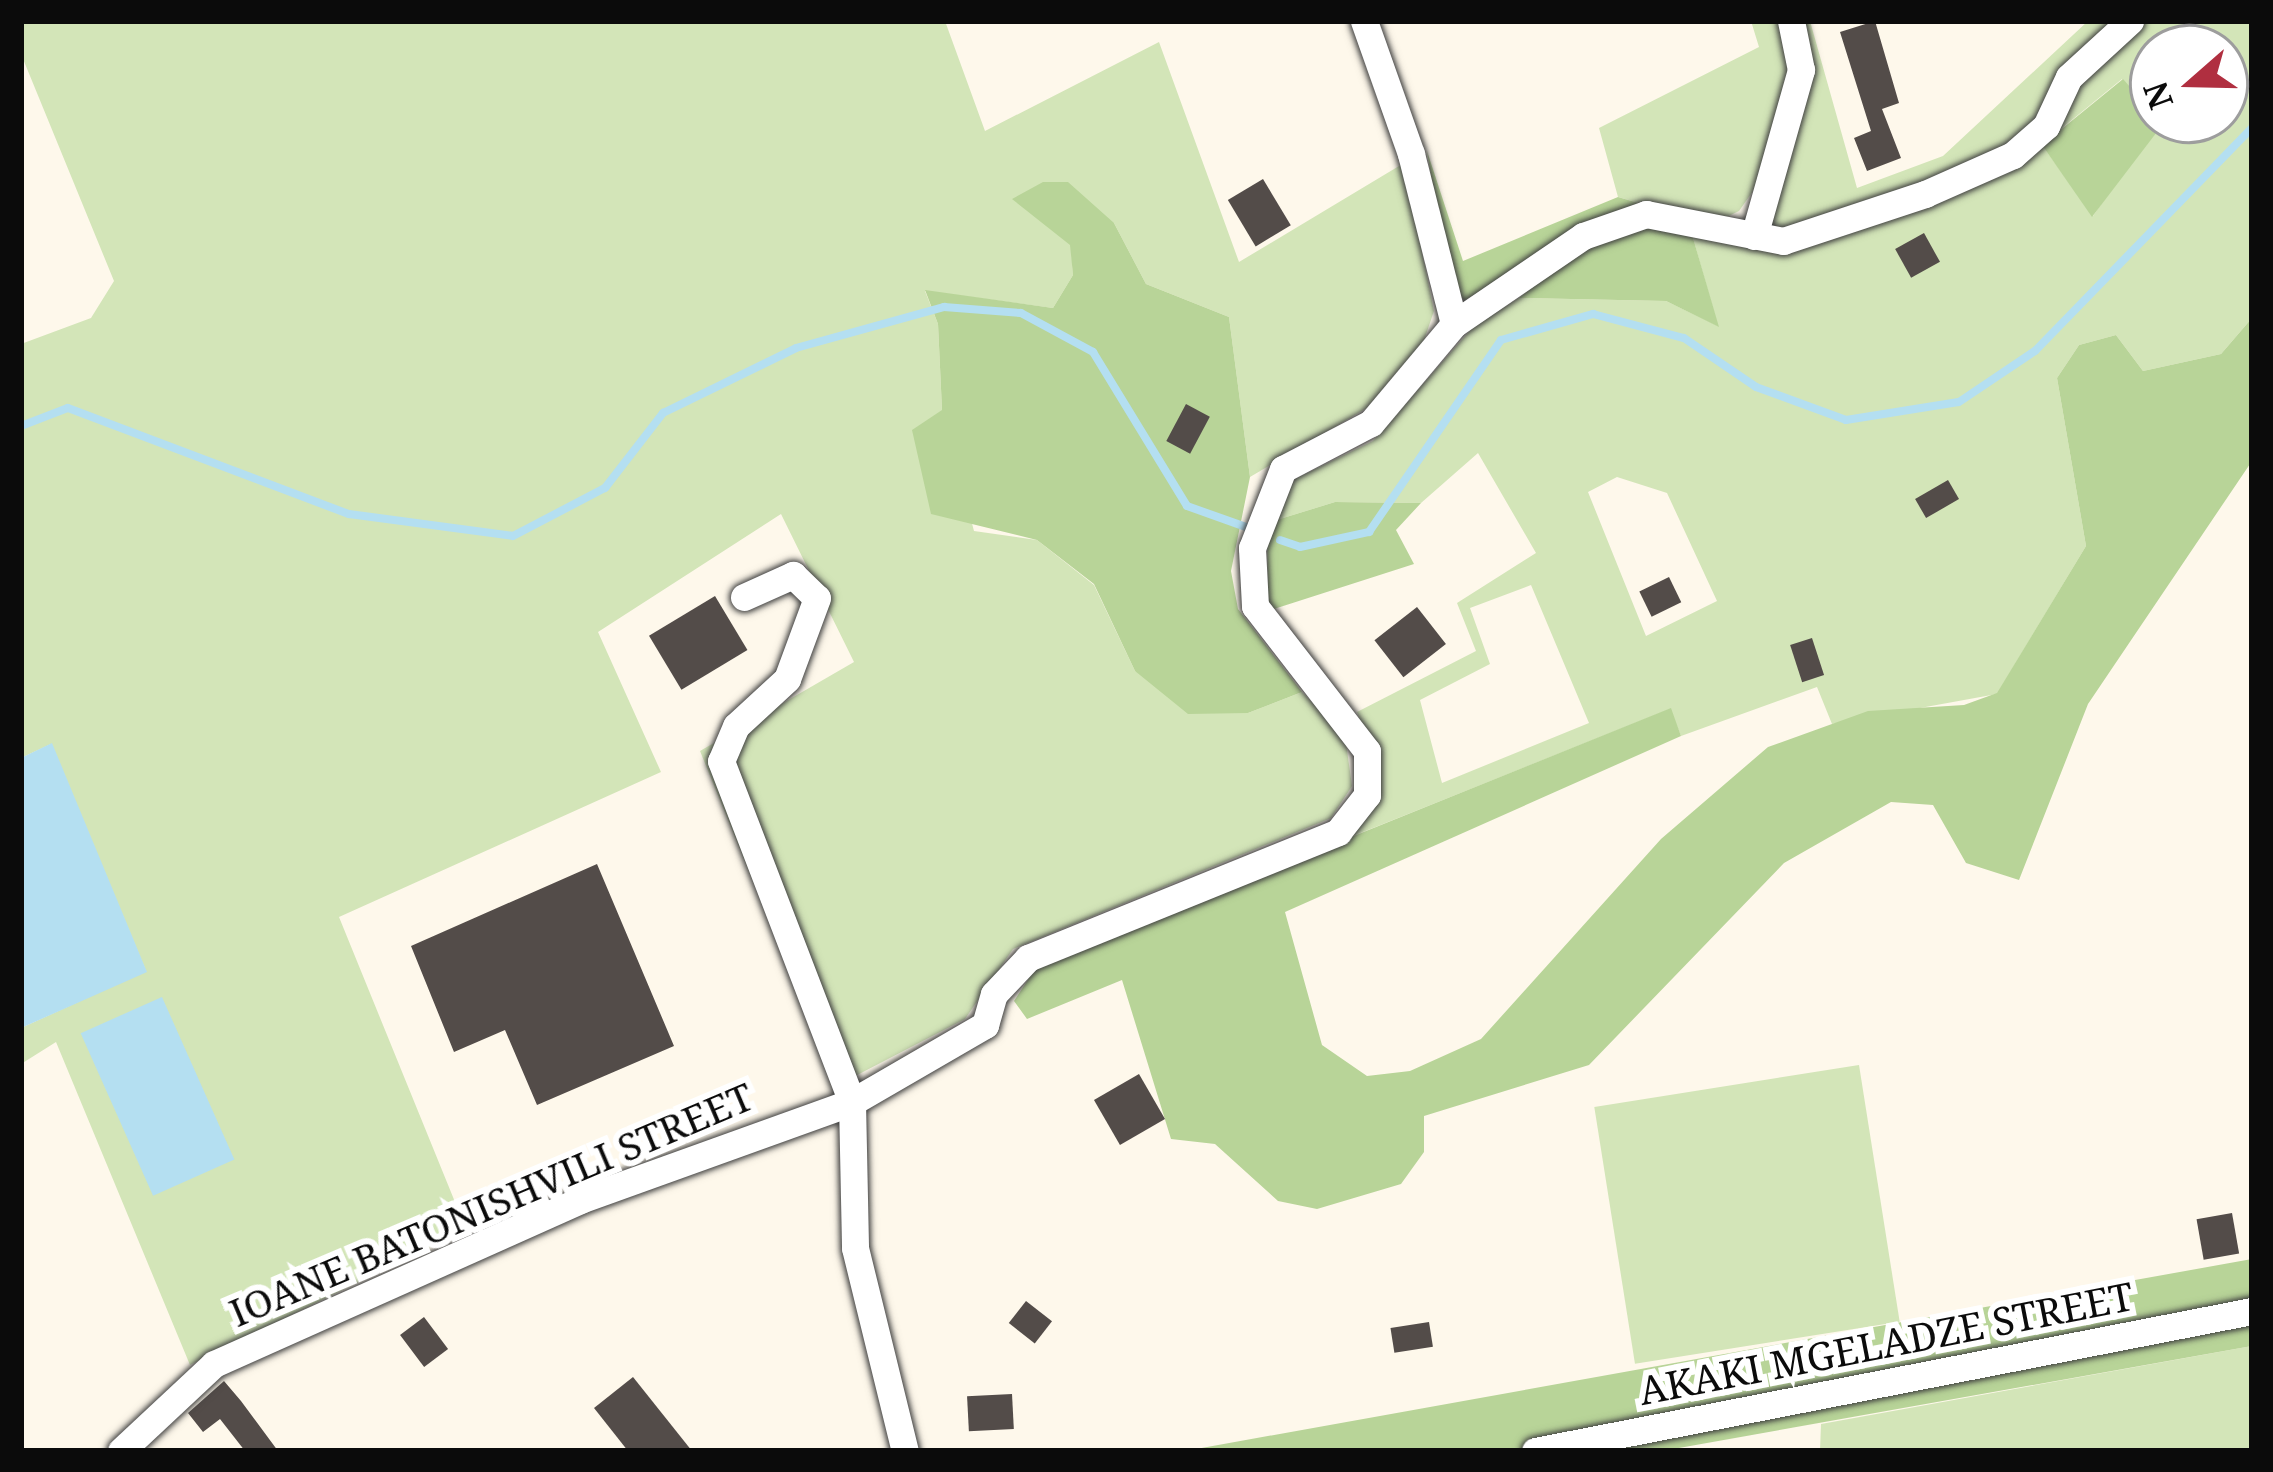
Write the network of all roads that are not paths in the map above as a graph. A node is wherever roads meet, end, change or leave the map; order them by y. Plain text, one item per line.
1 (1364, 21) edge
2 (1791, 21) edge
3 (2130, 21) edge
4 (1754, 236) junction
5 (1454, 324) junction
6 (744, 597) dead end
7 (852, 1102) junction
8 (2252, 1311) edge
9 (121, 1451) edge
10 (904, 1451) edge
11 (1535, 1451) edge

1 - 5 street
2 - 4 street
3 - 4 street, IOANE BATONISHVILI STREET
4 - 5 street, IOANE BATONISHVILI STREET
5 - 7 street, IOANE BATONISHVILI STREET
6 - 7 street
7 - 9 street, IOANE BATONISHVILI STREET
7 - 10 street
8 - 11 street, AKAKI MGELADZE STREET

